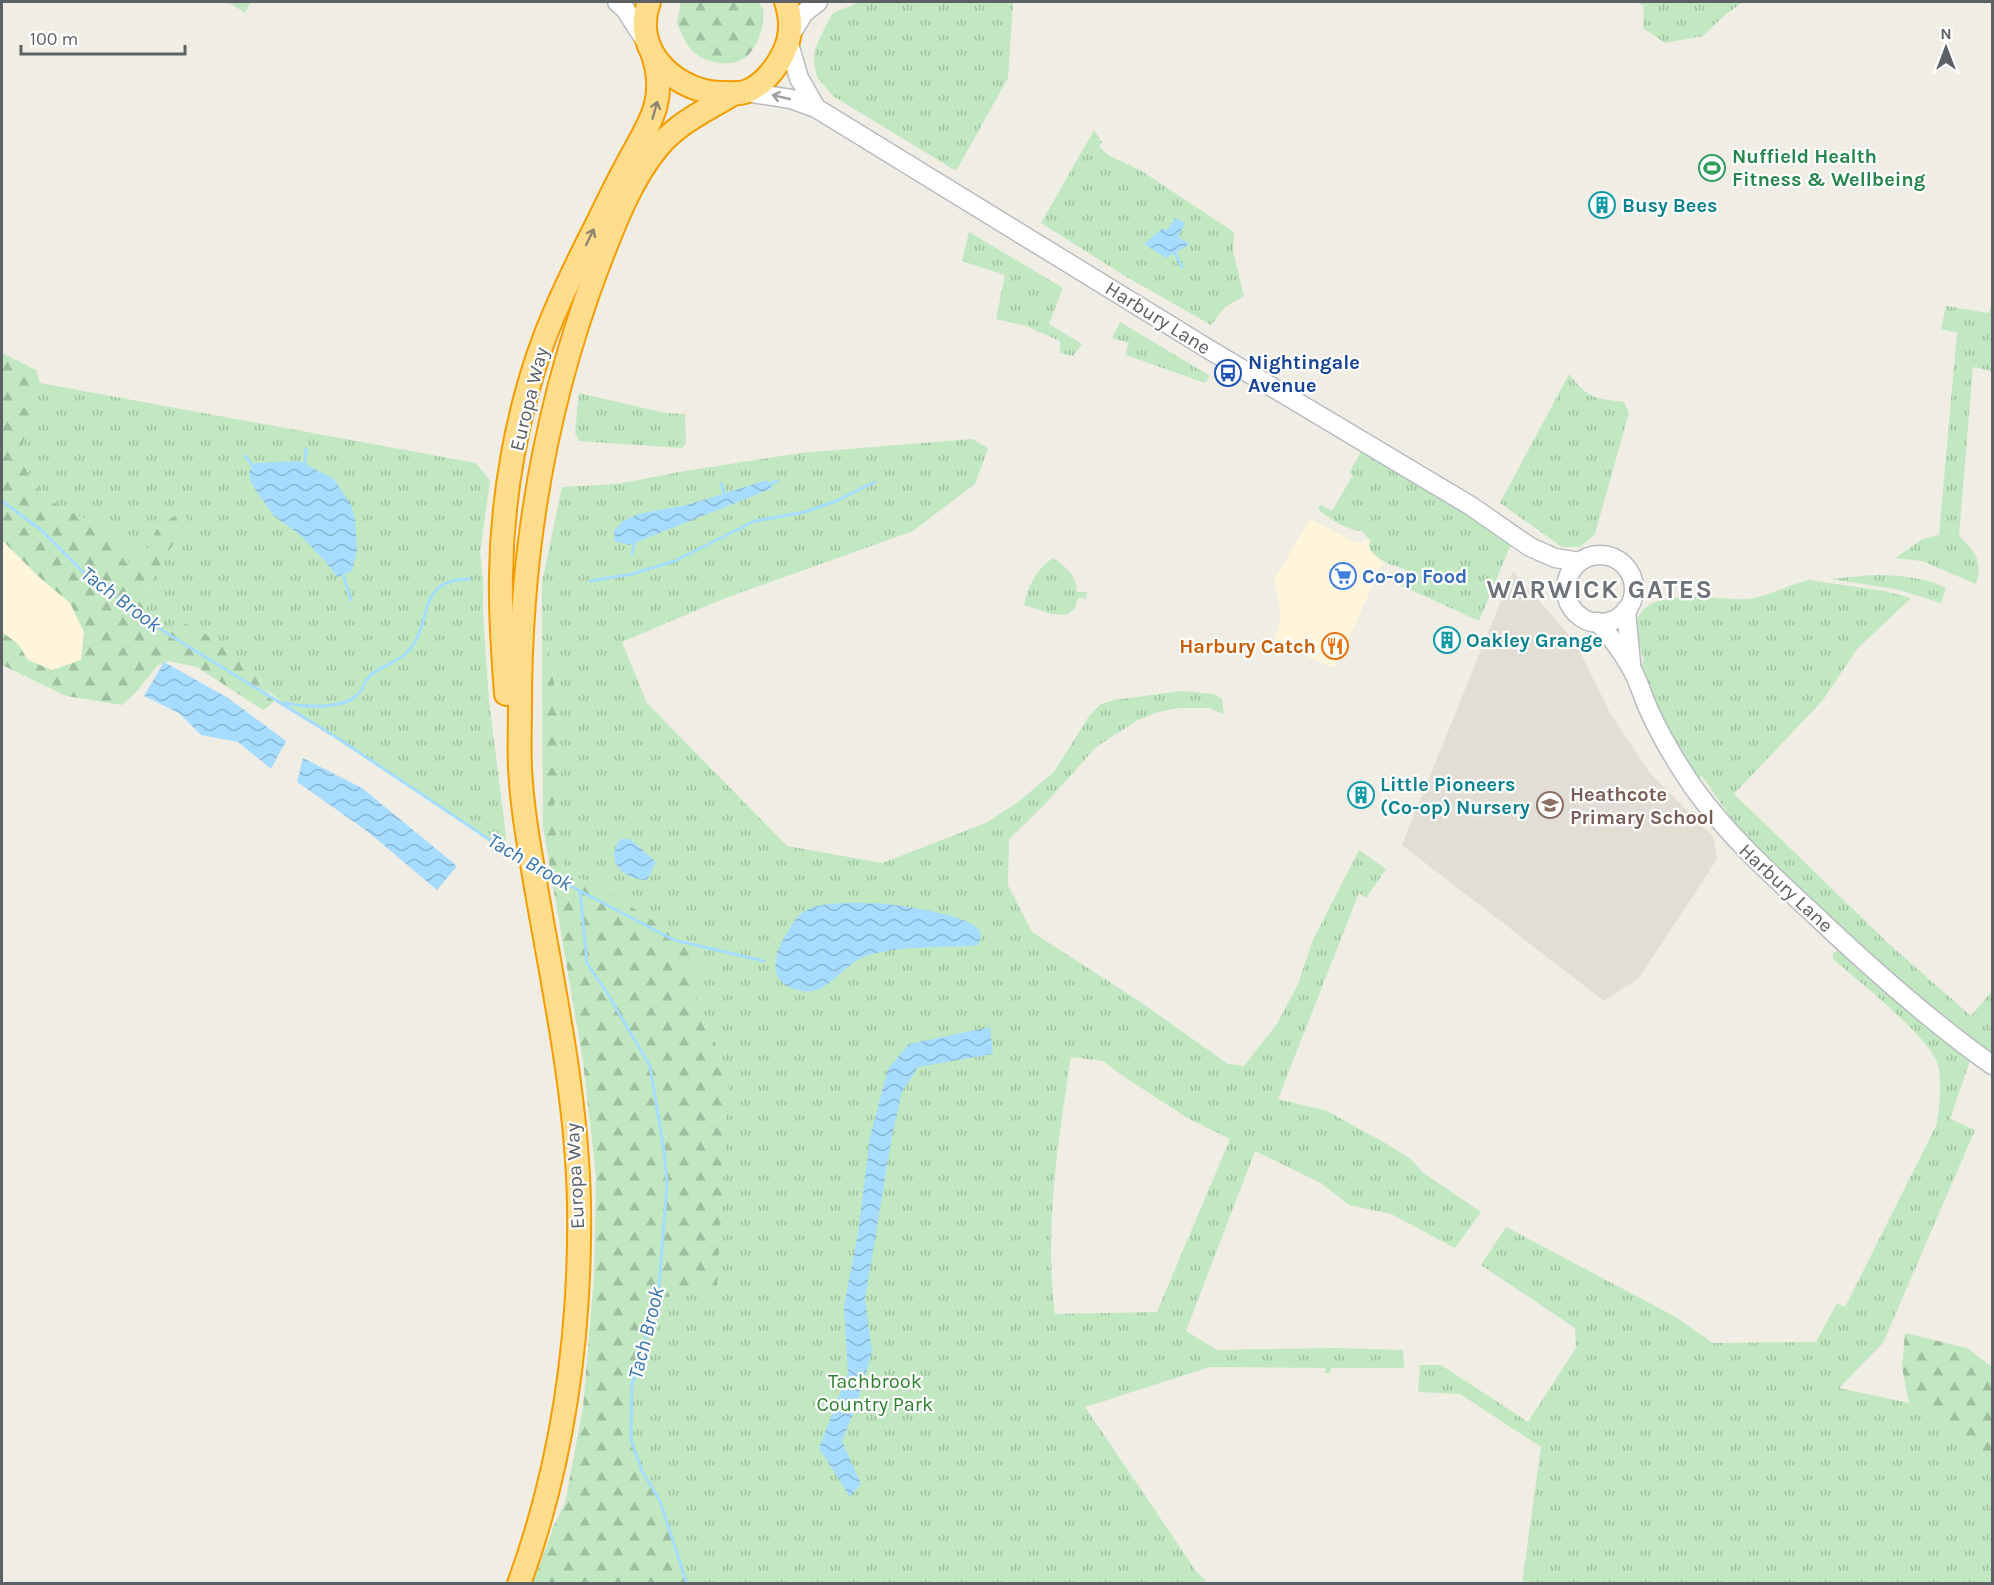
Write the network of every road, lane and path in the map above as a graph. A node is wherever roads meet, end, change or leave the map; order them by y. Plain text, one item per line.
1 (617, 2) edge
2 (649, 2) edge
3 (786, 2) edge
4 (818, 2) edge
5 (790, 39) junction
6 (650, 50) junction
7 (740, 93) junction
8 (816, 108) junction
9 (607, 243) junction
10 (544, 448) junction
11 (513, 461) junction
12 (1530, 547) junction
13 (1579, 562) junction
14 (1566, 593) junction
15 (1626, 610) junction
16 (1598, 622) junction
17 (1632, 668) junction
18 (507, 710) junction
19 (520, 767) junction
20 (1992, 1065) edge
21 (519, 1584) edge

1 - 6 street
2 - 6 highway, Europa Way
3 - 5 highway
4 - 5 street
5 - 7 highway, Europa Way
5 - 8 street, Harbury Lane
6 - 7 highway
11 -> 6 highway, Europa Way
8 -> 7 street, Harbury Lane
7 - 9 highway, Europa Way
8 - 12 street, Harbury Lane
9 - 10 highway, Europa Way
9 - 11 highway
10 - 18 highway
10 - 19 highway, Europa Way
11 - 18 highway, Europa Way
12 - 13 street, Harbury Lane
12 - 14 street, Harbury Lane
13 - 14 street
13 - 15 street
14 - 16 street
15 - 16 street
15 - 17 street, Harbury Lane
16 - 17 street, Harbury Lane
17 - 20 street, Harbury Lane
18 - 19 highway, Europa Way
19 - 21 highway, Europa Way

